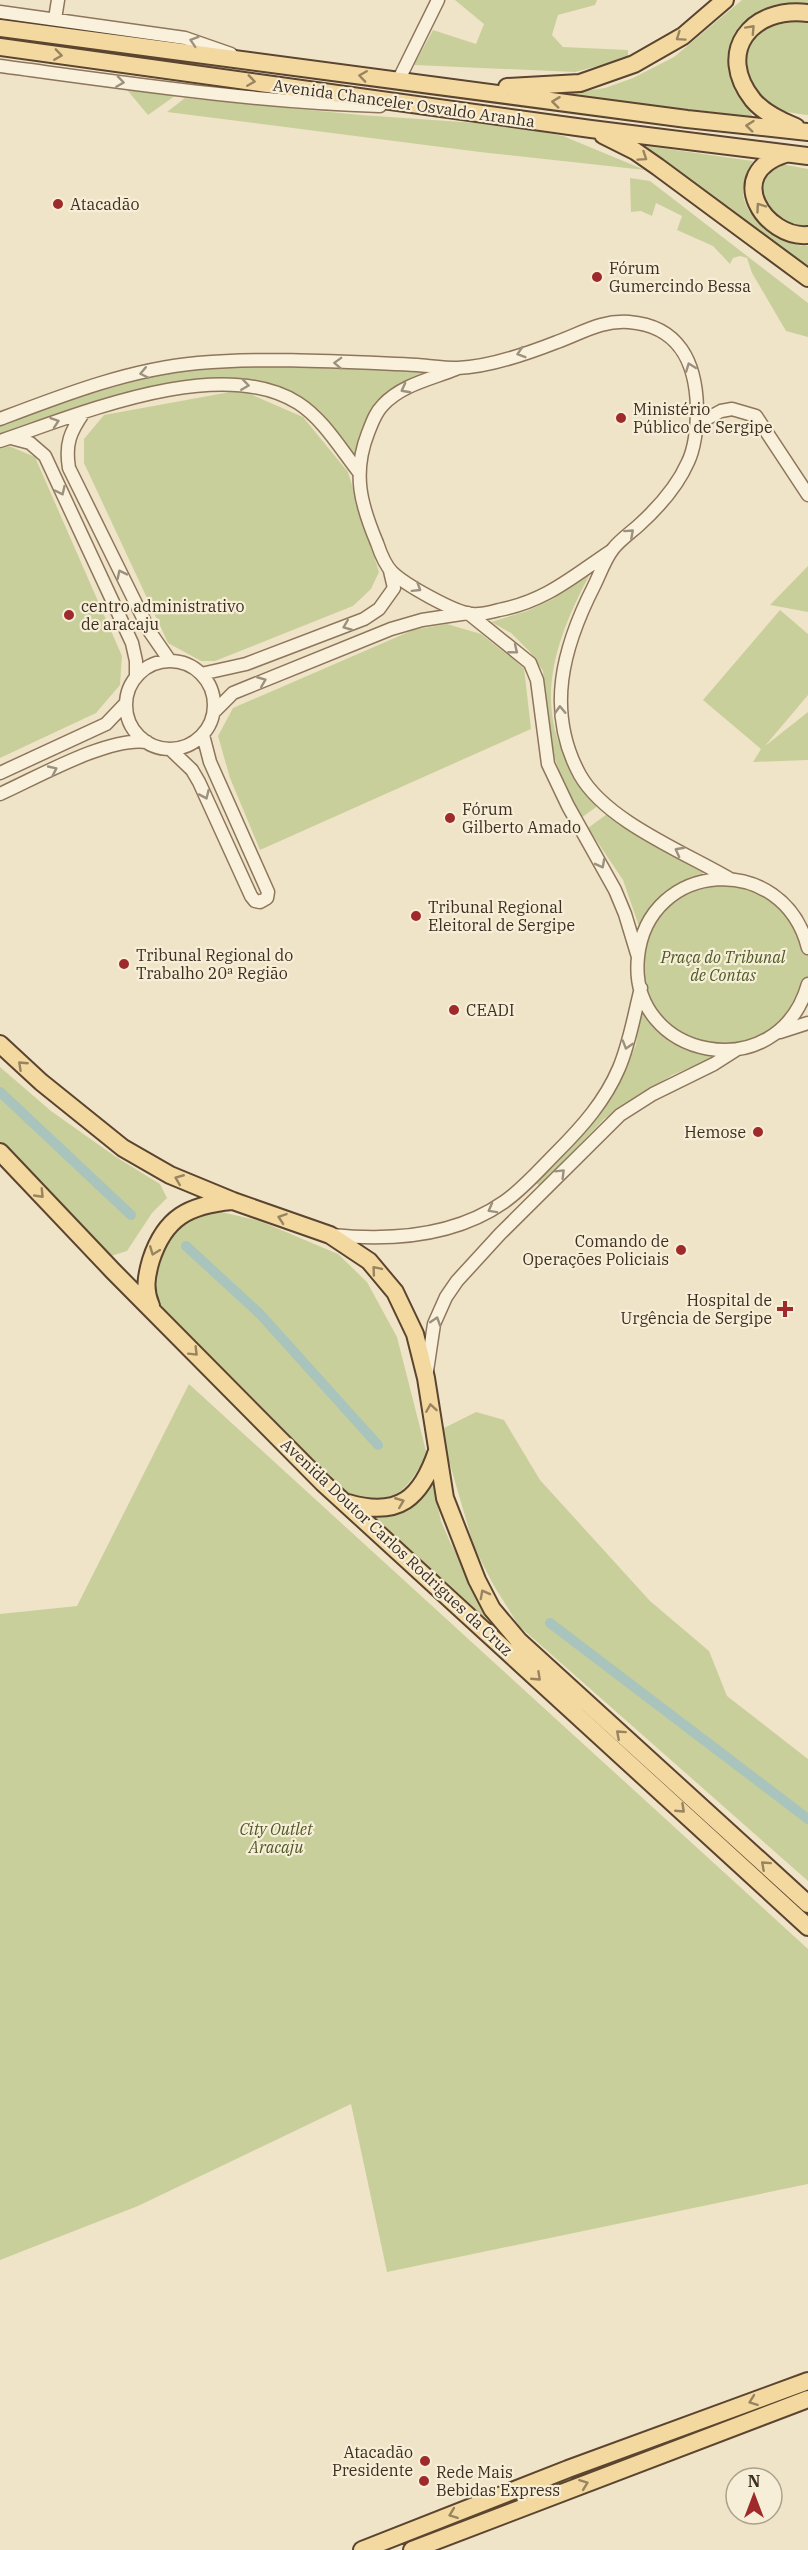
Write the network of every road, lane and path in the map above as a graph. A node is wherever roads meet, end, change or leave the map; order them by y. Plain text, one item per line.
1 (57, 0) edge
2 (438, 0) edge
3 (725, 0) edge
4 (0, 12) edge
5 (808, 14) edge
6 (55, 19) junction
7 (0, 28) edge
8 (0, 47) edge
9 (249, 61) junction
10 (0, 66) edge
11 (398, 81) junction
12 (463, 90) junction
13 (442, 107) junction
14 (591, 129) junction
15 (808, 132) edge
16 (787, 154) junction
17 (808, 156) edge
18 (808, 235) edge
19 (808, 278) edge
20 (460, 368) junction
21 (84, 412) junction
22 (0, 418) edge
23 (697, 424) junction
24 (5, 439) edge
25 (358, 471) junction
26 (808, 495) edge
27 (612, 549) junction
28 (390, 571) junction
29 (468, 613) junction
30 (170, 661) junction
31 (201, 674) junction
32 (136, 676) junction
33 (126, 703) junction
34 (214, 712) junction
35 (202, 735) junction
36 (147, 742) junction
37 (170, 749) junction
38 (0, 772) edge
39 (0, 794) edge
40 (730, 879) junction
41 (789, 908) junction
42 (808, 915) edge
43 (808, 948) edge
44 (638, 957) junction
45 (808, 984) edge
46 (641, 988) junction
47 (808, 1023) edge
48 (776, 1034) junction
49 (0, 1044) edge
50 (736, 1050) junction
51 (0, 1152) edge
52 (524, 1185) junction
53 (538, 1196) junction
54 (233, 1201) junction
55 (330, 1235) junction
56 (153, 1310) junction
57 (426, 1378) junction
58 (437, 1451) junction
59 (344, 1502) junction
60 (808, 1904) edge
61 (808, 1927) edge
62 (808, 2380) edge
63 (808, 2399) edge
64 (362, 2550) edge
65 (412, 2550) edge

1 - 6 street
2 - 11 street
3 -> 12 main road
4 - 6 street
15 -> 5 main road
9 -> 6 street
7 - 9 main road, Avenida Chanceler Osvaldo Aranha
8 -> 13 main road, Avenida Chanceler Osvaldo Aranha
11 -> 9 main road, Avenida Chanceler Osvaldo Aranha
10 -> 13 street
11 - 12 main road, Avenida Chanceler Osvaldo Aranha
15 -> 12 main road, Avenida Chanceler Osvaldo Aranha
13 - 14 main road, Avenida Chanceler Osvaldo Aranha
14 - 16 main road, Avenida Chanceler Osvaldo Aranha
14 -> 19 main road
16 - 17 main road, Avenida Chanceler Osvaldo Aranha
18 -> 16 main road
20 -> 22 street
23 -> 20 street
20 -> 25 street
24 -> 21 street
21 -> 25 street
30 -> 21 street
23 - 26 street
27 -> 23 street
24 -> 32 street
25 - 28 street
27 - 29 street
40 -> 27 street
28 -> 29 street
28 -> 31 street
34 -> 29 street
29 -> 44 street
30 - 31 street
30 - 32 street
31 - 34 street
32 - 33 street
33 - 36 street
33 - 38 street
34 - 35 street
35 - 37 street
37 -> 35 street
36 - 37 street
39 -> 36 street
40 - 41 street
40 - 44 street
41 - 42 street
41 - 43 street
44 - 46 street
45 - 48 street
46 - 50 street
46 -> 52 street
47 - 48 street
48 - 50 street
54 -> 49 main road
53 -> 50 street
51 -> 56 main road, Avenida Doutor Carlos Rodrigues da Cruz
52 - 53 street
52 -> 55 street
57 -> 53 street
55 -> 54 main road
54 -> 56 main road
57 -> 55 main road
56 -> 59 main road, Avenida Doutor Carlos Rodrigues da Cruz
58 -> 57 main road, Avenida Doutor Carlos Rodrigues da Cruz
59 -> 58 main road
60 -> 58 main road, Avenida Doutor Carlos Rodrigues da Cruz
59 -> 61 main road, Avenida Doutor Carlos Rodrigues da Cruz
62 -> 64 main road
65 -> 63 main road

